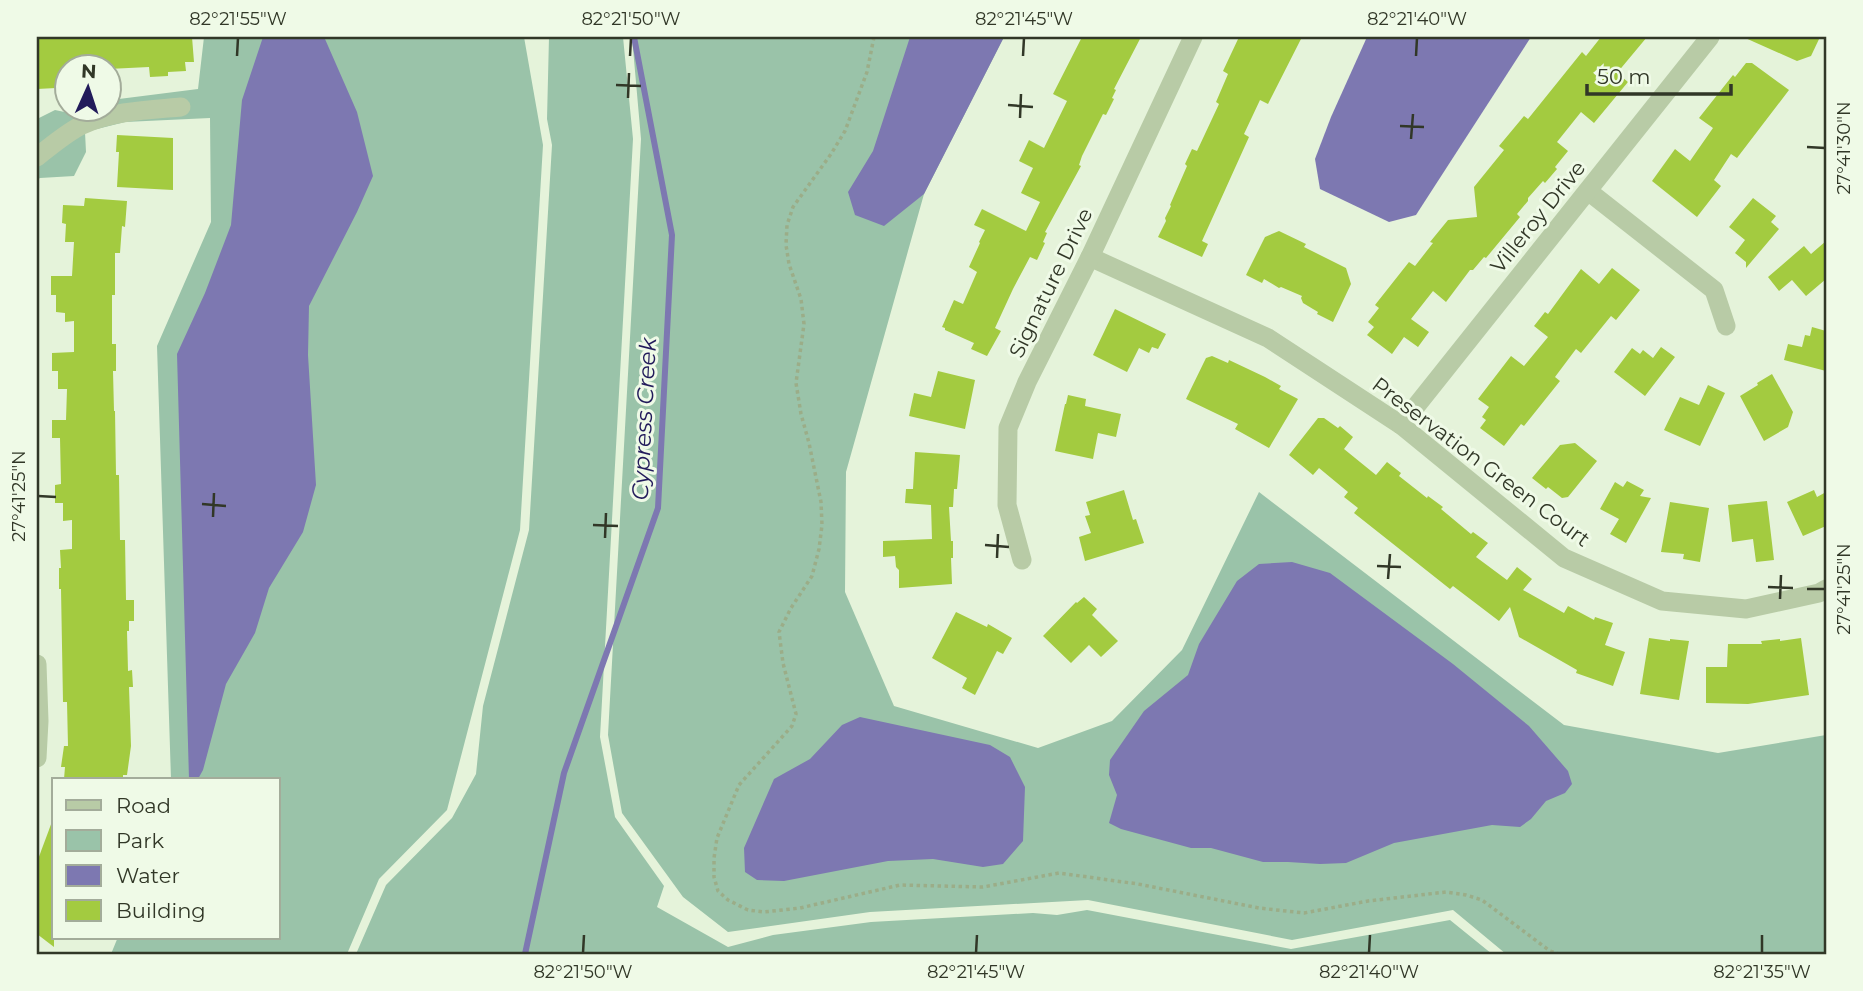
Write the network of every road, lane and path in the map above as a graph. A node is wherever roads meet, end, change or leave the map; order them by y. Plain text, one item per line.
1 (874, 37) edge
2 (1193, 37) edge
3 (1710, 37) edge
4 (181, 107) dead end
5 (37, 157) edge
6 (1588, 191) junction
7 (1090, 257) junction
8 (1726, 326) dead end
9 (1401, 425) junction
10 (1022, 560) dead end
11 (1826, 589) edge
12 (37, 664) edge
13 (37, 758) edge
14 (1559, 954) edge

1 - 14 path
2 - 7 street, Signature Drive
3 - 6 street, Villeroy Drive
4 - 5 street
6 - 8 street
6 - 9 street, Villeroy Drive
7 - 9 street, Preservation Green Court
7 - 10 street, Signature Drive
9 - 11 street, Preservation Green Court
12 - 13 street

